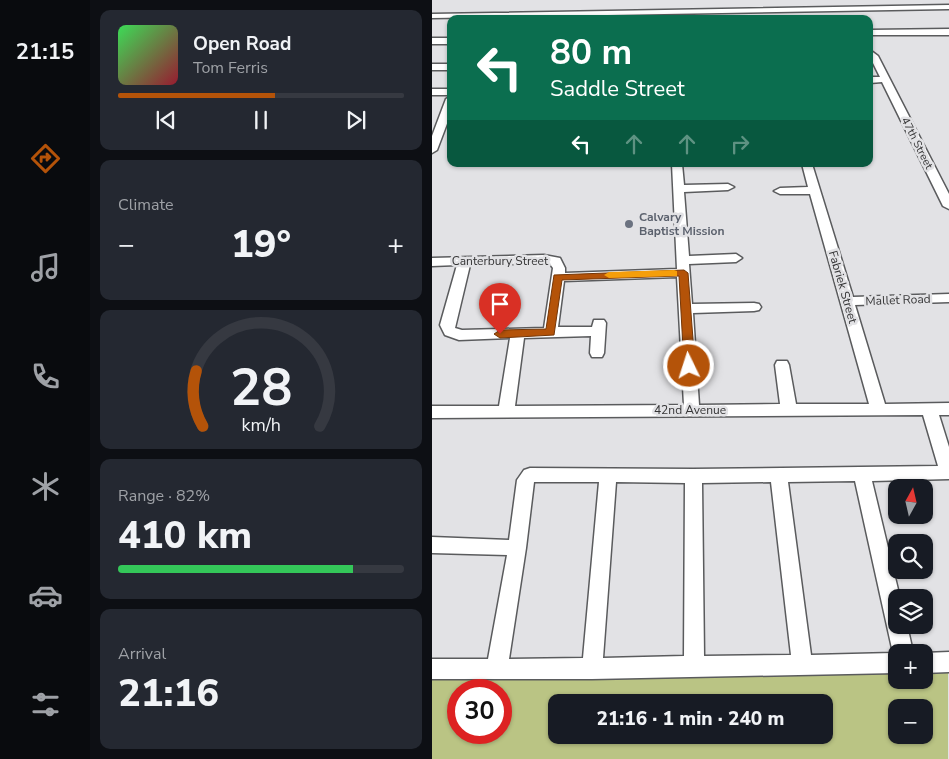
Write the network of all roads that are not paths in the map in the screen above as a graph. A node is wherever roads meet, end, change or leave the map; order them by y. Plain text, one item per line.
1 (846, 0) edge
2 (944, 0) edge
3 (484, 5) dead end
4 (948, 6) edge
5 (850, 8) junction
6 (764, 14) edge
7 (482, 15) edge
8 (667, 15) edge
9 (853, 15) edge
10 (432, 16) edge
11 (447, 16) edge
12 (948, 32) edge
13 (873, 33) edge
14 (432, 41) edge
15 (447, 41) edge
16 (873, 55) edge
17 (432, 67) edge
18 (447, 67) edge
19 (873, 80) edge
20 (886, 80) junction
21 (432, 92) edge
22 (447, 92) edge
23 (447, 110) edge
24 (432, 150) edge
25 (676, 167) edge
26 (808, 167) edge
27 (728, 187) dead end
28 (678, 189) junction
29 (815, 190) junction
30 (780, 191) dead end
31 (948, 206) edge
32 (736, 258) dead end
33 (464, 261) junction
34 (432, 262) edge
35 (683, 267) junction
36 (558, 277) junction
37 (948, 298) edge
38 (847, 301) junction
39 (754, 307) dead end
40 (686, 309) junction
41 (550, 332) junction
42 (518, 333) junction
43 (597, 353) dead end
44 (782, 365) dead end
45 (929, 409) junction
46 (948, 409) edge
47 (692, 410) junction
48 (789, 410) junction
49 (879, 410) junction
50 (506, 411) junction
51 (432, 412) edge
52 (862, 473) junction
53 (948, 473) edge
54 (779, 474) junction
55 (608, 475) junction
56 (693, 476) junction
57 (432, 545) edge
58 (517, 548) junction
59 (901, 644) edge
60 (948, 662) edge
61 (888, 663) edge
62 (933, 663) edge
63 (802, 665) junction
64 (694, 667) junction
65 (432, 669) edge
66 (592, 669) junction
67 (497, 670) junction

1 - 5 street
2 - 4 street
3 - 7 street
4 - 5 street
5 - 6 street
5 - 9 street
6 - 8 street
10 - 11 street
12 - 13 street
14 - 15 street
16 - 20 street, 47th Street
17 - 18 street
19 - 20 street
20 - 31 street, 47th Street
21 - 22 street
23 - 24 street
25 - 28 street
26 - 29 street, Fabriek Street
27 - 28 street
28 - 35 street
29 - 30 street
29 - 38 street, Fabriek Street
32 - 35 street
33 - 34 street, Canterbury Street
33 - 36 street, Canterbury Street
33 - 42 street
35 - 36 street
35 - 40 street
36 - 41 street, Canterbury Street
37 - 38 street, Mallet Road
38 - 49 street, Fabriek Street
39 - 40 street
40 - 47 street
41 - 42 street
41 - 43 street
42 - 50 street
44 - 48 street
45 - 46 street, 42nd Avenue
45 - 49 street, 42nd Avenue
45 - 53 street
47 - 48 street, 42nd Avenue
47 - 50 street, 42nd Avenue
48 - 49 street, 42nd Avenue
50 - 51 street, 42nd Avenue
52 - 53 street
52 - 54 street
52 - 59 street
54 - 56 street
54 - 63 street
55 - 56 street
55 - 58 street
55 - 66 street
56 - 64 street
57 - 58 street
58 - 67 street
60 - 62 street
61 - 63 street
63 - 64 street
64 - 66 street
65 - 67 street
66 - 67 street

